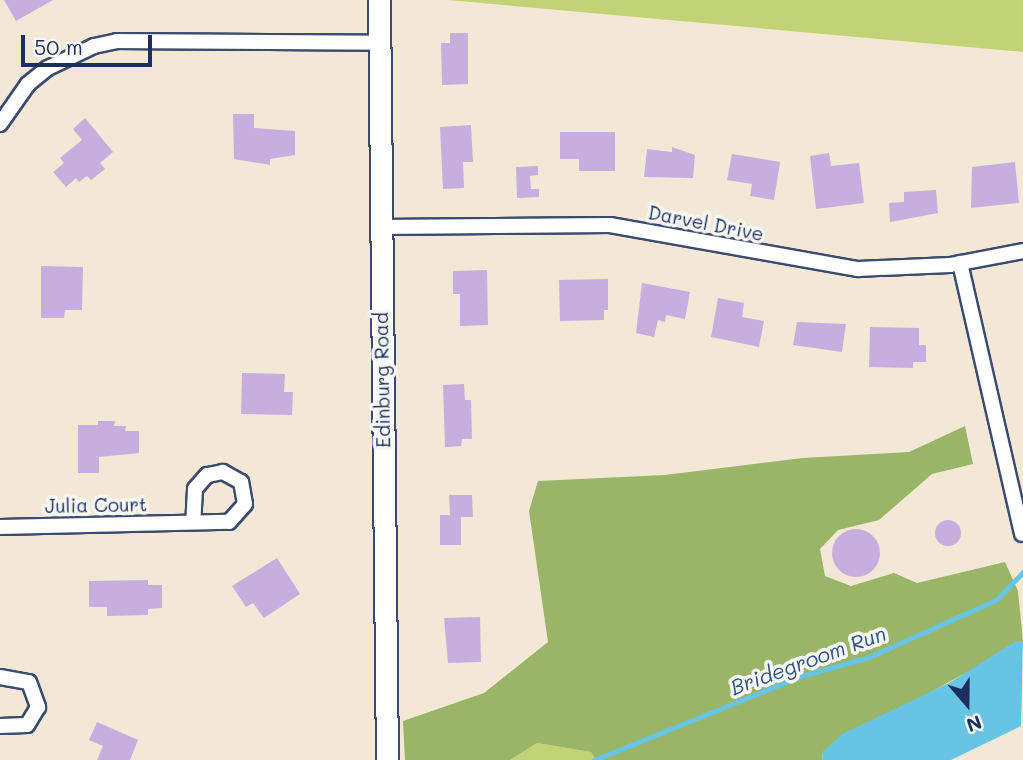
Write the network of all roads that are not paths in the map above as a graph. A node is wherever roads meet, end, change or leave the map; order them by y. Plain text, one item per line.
1 (379, 0) edge
2 (379, 43) junction
3 (0, 124) edge
4 (380, 227) junction
5 (1023, 251) edge
6 (960, 263) junction
7 (193, 522) dead end
8 (0, 527) edge
9 (1022, 534) edge
10 (0, 677) edge
11 (0, 726) edge
12 (387, 760) edge

1 - 2 main road, Edinburg Road
2 - 3 street
2 - 4 main road, Edinburg Road
4 - 6 street, Darvel Drive
4 - 12 main road, Edinburg Road
5 - 6 street, Darvel Drive
6 - 9 street
7 - 8 street, Julia Court
10 - 11 street

